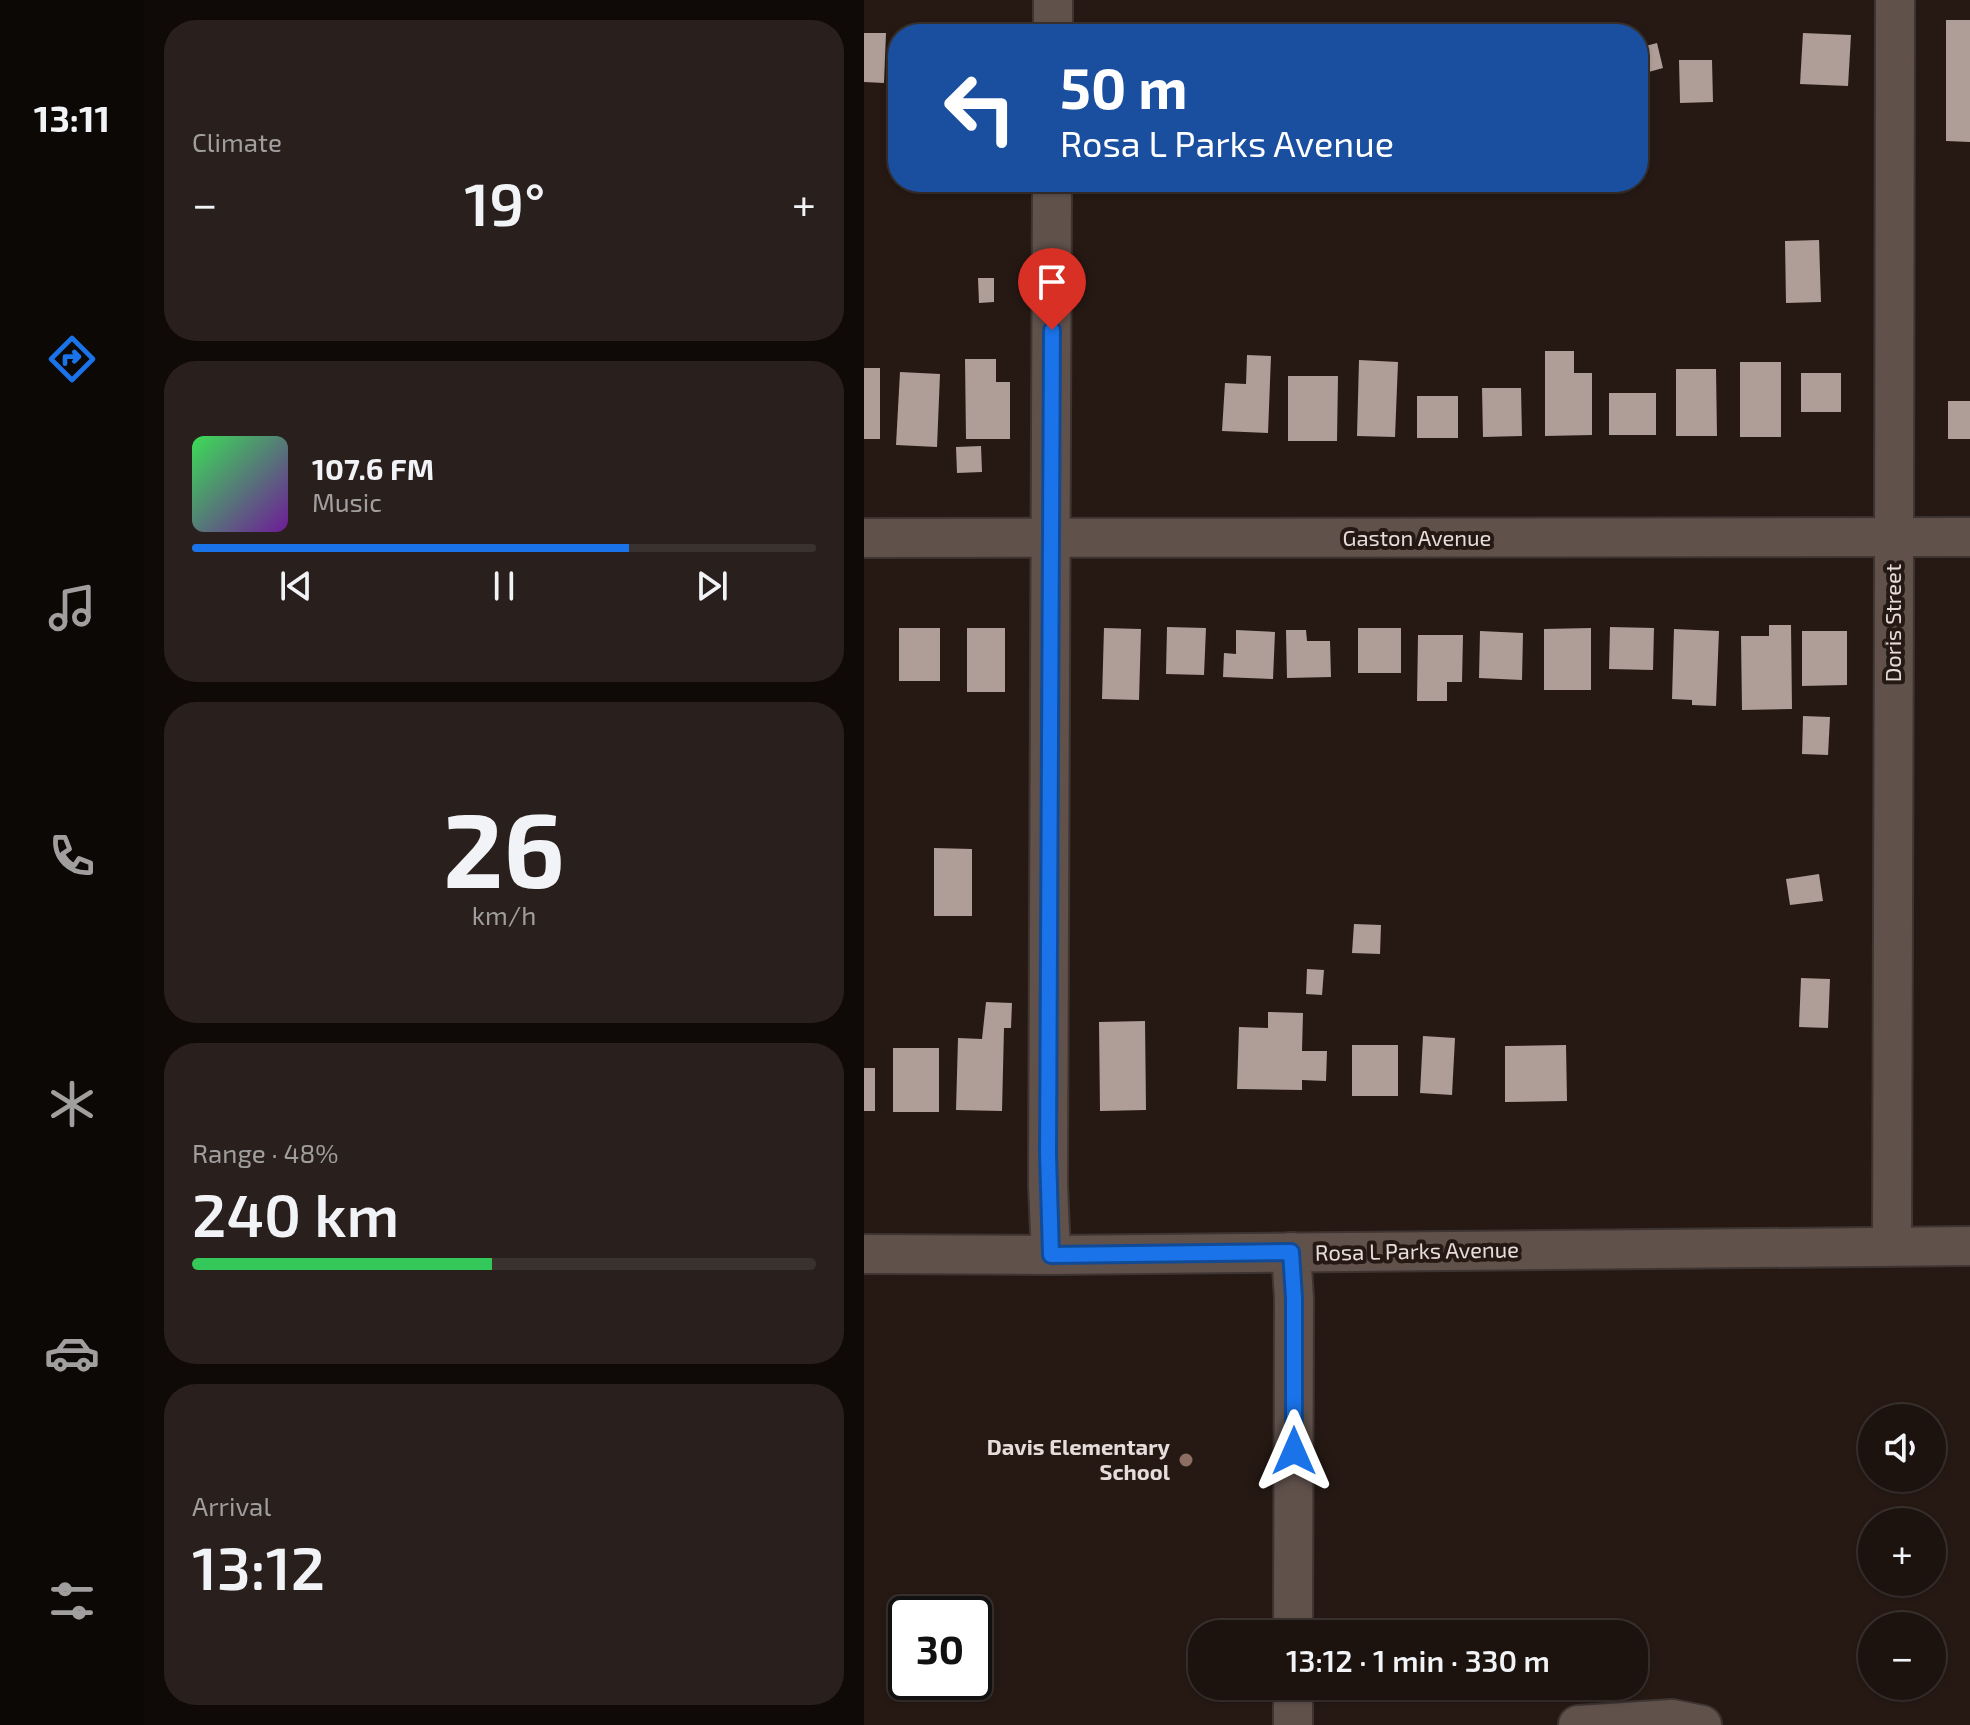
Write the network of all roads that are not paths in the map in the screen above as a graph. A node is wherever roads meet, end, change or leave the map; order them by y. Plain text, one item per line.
1 (1053, 0) edge
2 (1895, 0) edge
3 (1053, 24) edge
4 (1052, 192) edge
5 (1893, 537) junction
6 (1970, 537) edge
7 (864, 538) edge
8 (1051, 538) junction
9 (1892, 1246) junction
10 (1970, 1246) edge
11 (1291, 1252) junction
12 (864, 1254) edge
13 (1051, 1255) junction
14 (1293, 1620) edge
15 (1293, 1700) edge
16 (1293, 1725) edge
17 (1578, 1725) edge
18 (1702, 1725) edge

1 - 3 street
2 - 5 street, Doris Street
4 - 8 street
5 - 6 street, Gaston Avenue
5 - 8 street, Gaston Avenue
5 - 9 street, Doris Street
7 - 8 street, Gaston Avenue
8 - 13 street
9 - 10 street, Rosa L Parks Avenue
9 - 11 street, Rosa L Parks Avenue
11 - 13 street, Rosa L Parks Avenue
11 - 14 street
12 - 13 street, Rosa L Parks Avenue
15 - 16 street
17 - 18 street

